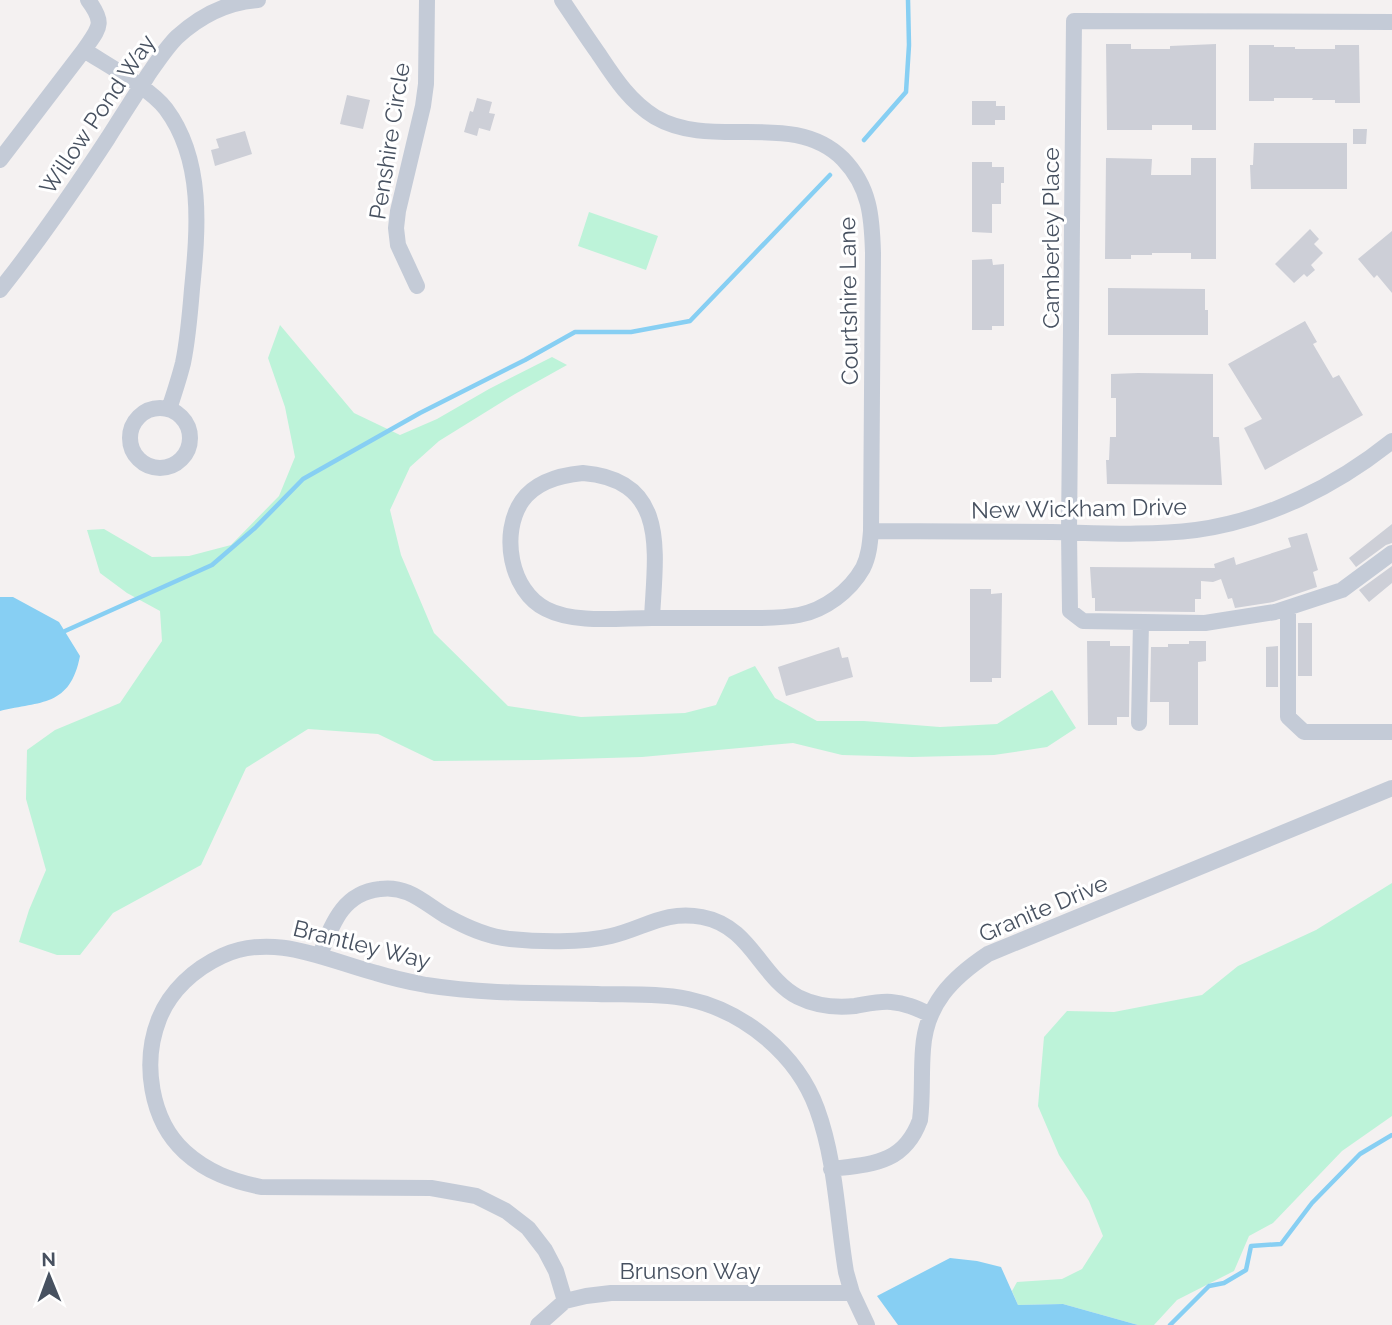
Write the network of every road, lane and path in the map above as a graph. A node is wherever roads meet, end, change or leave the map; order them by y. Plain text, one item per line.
1 (89, 0) edge
2 (258, 0) edge
3 (427, 0) edge
4 (562, 0) edge
5 (1392, 22) edge
6 (84, 50) junction
7 (141, 87) junction
8 (0, 160) edge
9 (417, 286) dead end
10 (0, 290) edge
11 (169, 409) dead end
12 (1392, 441) edge
13 (871, 531) junction
14 (1069, 532) junction
15 (1392, 553) edge
16 (1288, 608) junction
17 (652, 618) junction
18 (1142, 622) junction
19 (1139, 723) dead end
20 (1392, 732) edge
21 (1392, 788) edge
22 (320, 955) junction
23 (932, 1014) junction
24 (831, 1169) junction
25 (852, 1293) junction
26 (565, 1301) junction
27 (538, 1325) edge
28 (867, 1325) edge

1 - 6 street
2 - 7 street, Willow Pond Way
3 - 9 street, Penshire Circle
4 - 13 street, Courtshire Lane
5 - 14 street, Camberley Place
6 - 7 street
6 - 8 street
7 - 10 street, Willow Pond Way
7 - 11 street
12 - 14 street, New Wickham Drive
13 - 14 street, New Wickham Drive
13 - 17 street, Courtshire Lane
14 - 18 street, Camberley Place
15 - 16 street, Camberley Place
16 - 18 street, Camberley Place
16 - 20 street
17 - 17 street, Courtshire Lane
18 - 19 street
21 - 23 street, Granite Drive
22 - 23 street
22 - 24 street, Brantley Way
22 - 26 street, Brantley Way
23 - 24 street, Granite Drive
24 - 25 street, Brantley Way
25 - 26 street, Brunson Way
25 - 28 street, Brantley Way
26 - 27 street

